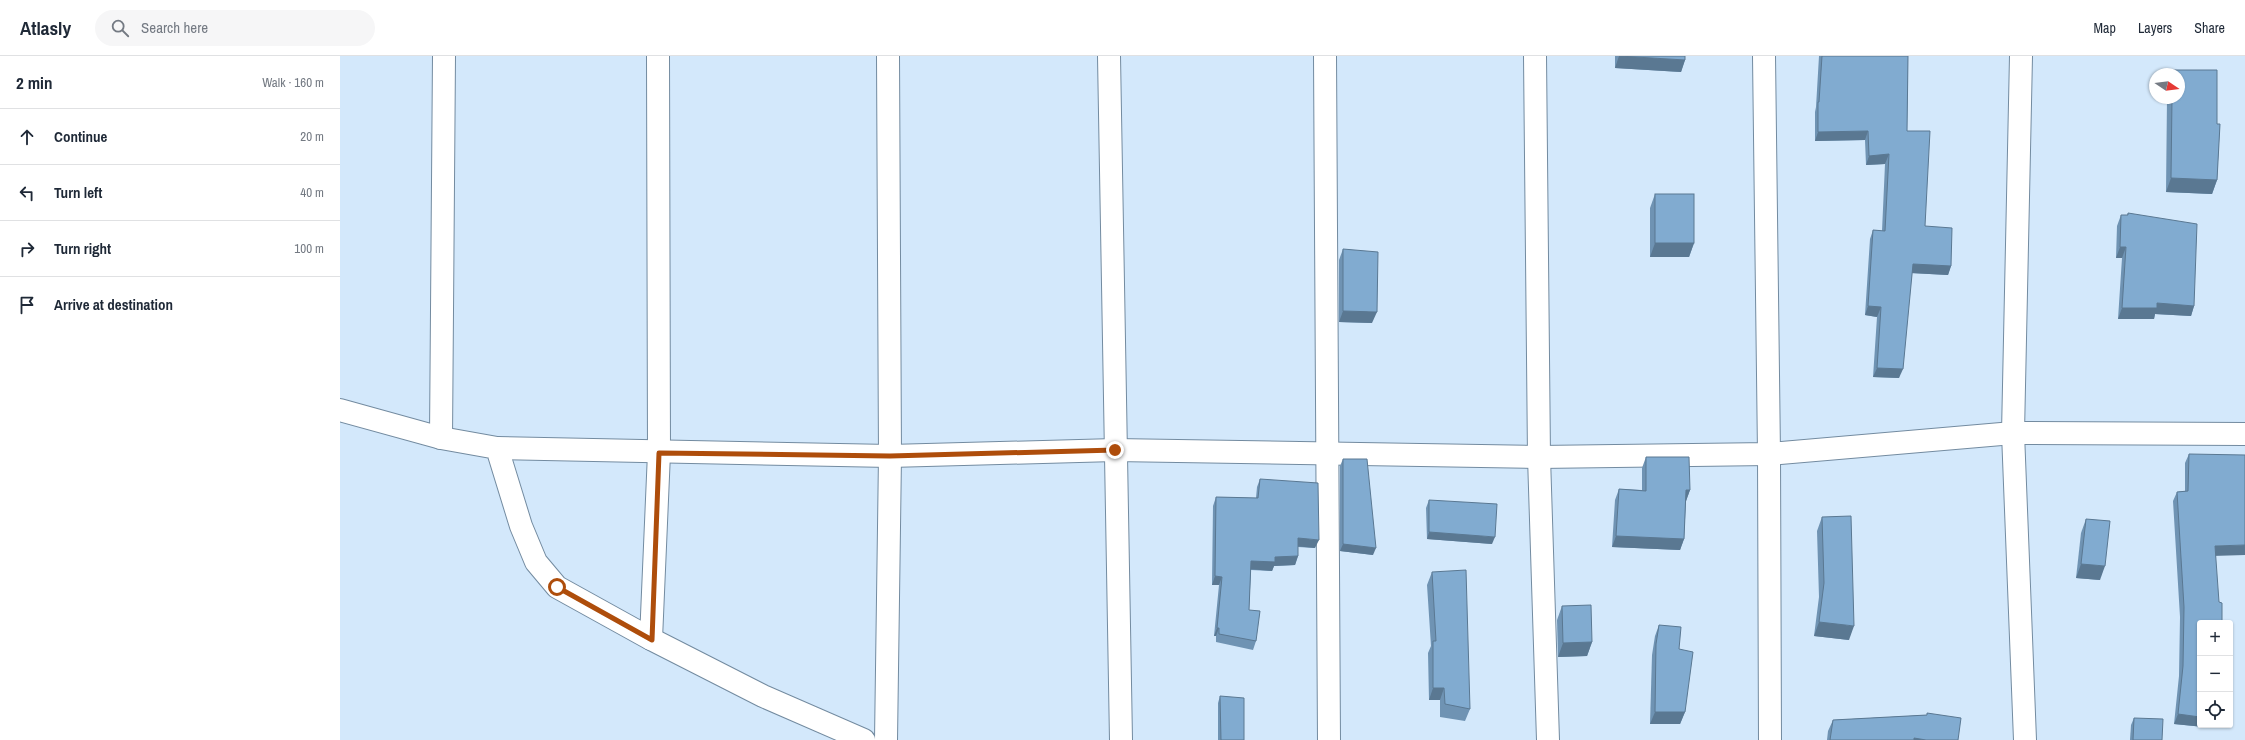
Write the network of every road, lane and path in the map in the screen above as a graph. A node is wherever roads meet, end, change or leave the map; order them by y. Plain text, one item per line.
1 (444, 56) edge
2 (658, 56) edge
3 (888, 56) edge
4 (1109, 56) edge
5 (1325, 56) edge
6 (1535, 56) edge
7 (1764, 56) edge
8 (2021, 56) edge
9 (340, 410) edge
10 (2013, 433) junction
11 (2245, 434) edge
12 (441, 438) junction
13 (497, 448) junction
14 (1115, 450) junction
15 (1327, 452) junction
16 (659, 453) junction
17 (1769, 454) junction
18 (890, 456) junction
19 (1539, 457) junction
20 (652, 640) junction
21 (864, 740) edge
22 (886, 740) edge
23 (1121, 740) edge
24 (1329, 740) edge
25 (1548, 740) edge
26 (1770, 740) edge
27 (2025, 740) edge

1 - 12 street
2 - 16 street
3 - 18 street
4 - 14 street
5 - 15 street
6 - 19 street
7 - 17 street
8 - 10 street
9 - 12 street
10 - 11 street
10 - 17 street
10 - 27 street
12 - 13 street
13 - 16 street
13 - 20 street
14 - 15 street
14 - 18 street
14 - 23 street
15 - 19 street
15 - 24 street
16 - 18 street
16 - 20 street
17 - 19 street
17 - 26 street
18 - 22 street
19 - 25 street
20 - 21 street

